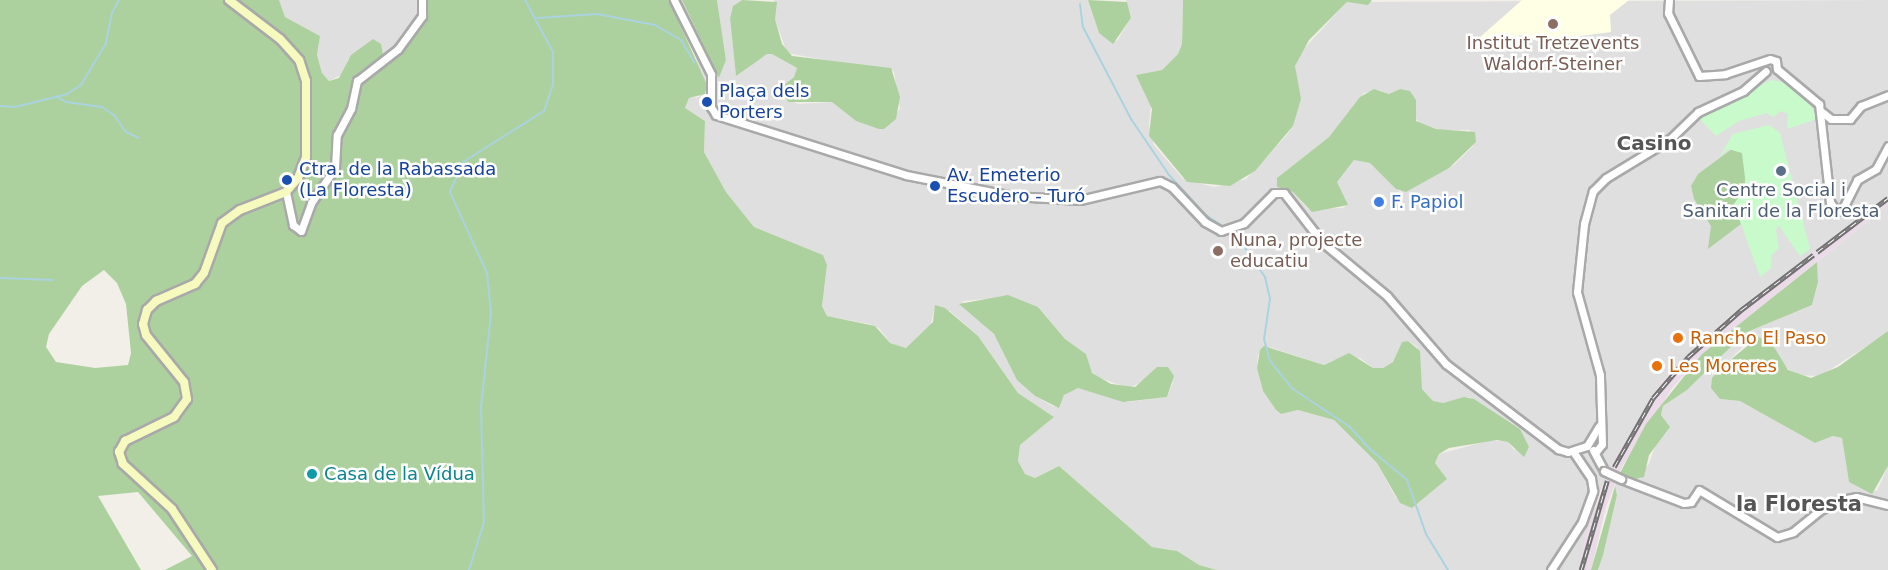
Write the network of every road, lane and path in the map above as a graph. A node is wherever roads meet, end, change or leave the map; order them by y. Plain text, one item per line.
1 (229, 0) edge
2 (422, 0) edge
3 (674, 0) edge
4 (1669, 0) edge
5 (1765, 61) junction
6 (1777, 69) junction
7 (1766, 71) junction
8 (1888, 95) edge
9 (1822, 112) junction
10 (1888, 146) edge
11 (286, 192) junction
12 (1600, 424) junction
13 (1587, 446) junction
14 (1569, 452) junction
15 (1595, 453) junction
16 (1888, 505) edge
17 (212, 570) edge
18 (1551, 570) edge

1 - 11 main road
2 - 11 street
3 - 14 street
4 - 5 street
5 - 6 street
5 - 7 street
6 - 7 street
6 - 9 street
7 - 12 street
8 - 9 street
9 - 10 street
11 - 17 main road
12 - 13 street
12 - 15 street
13 - 14 street
13 - 15 street
14 - 18 street
15 - 16 street, bridge

